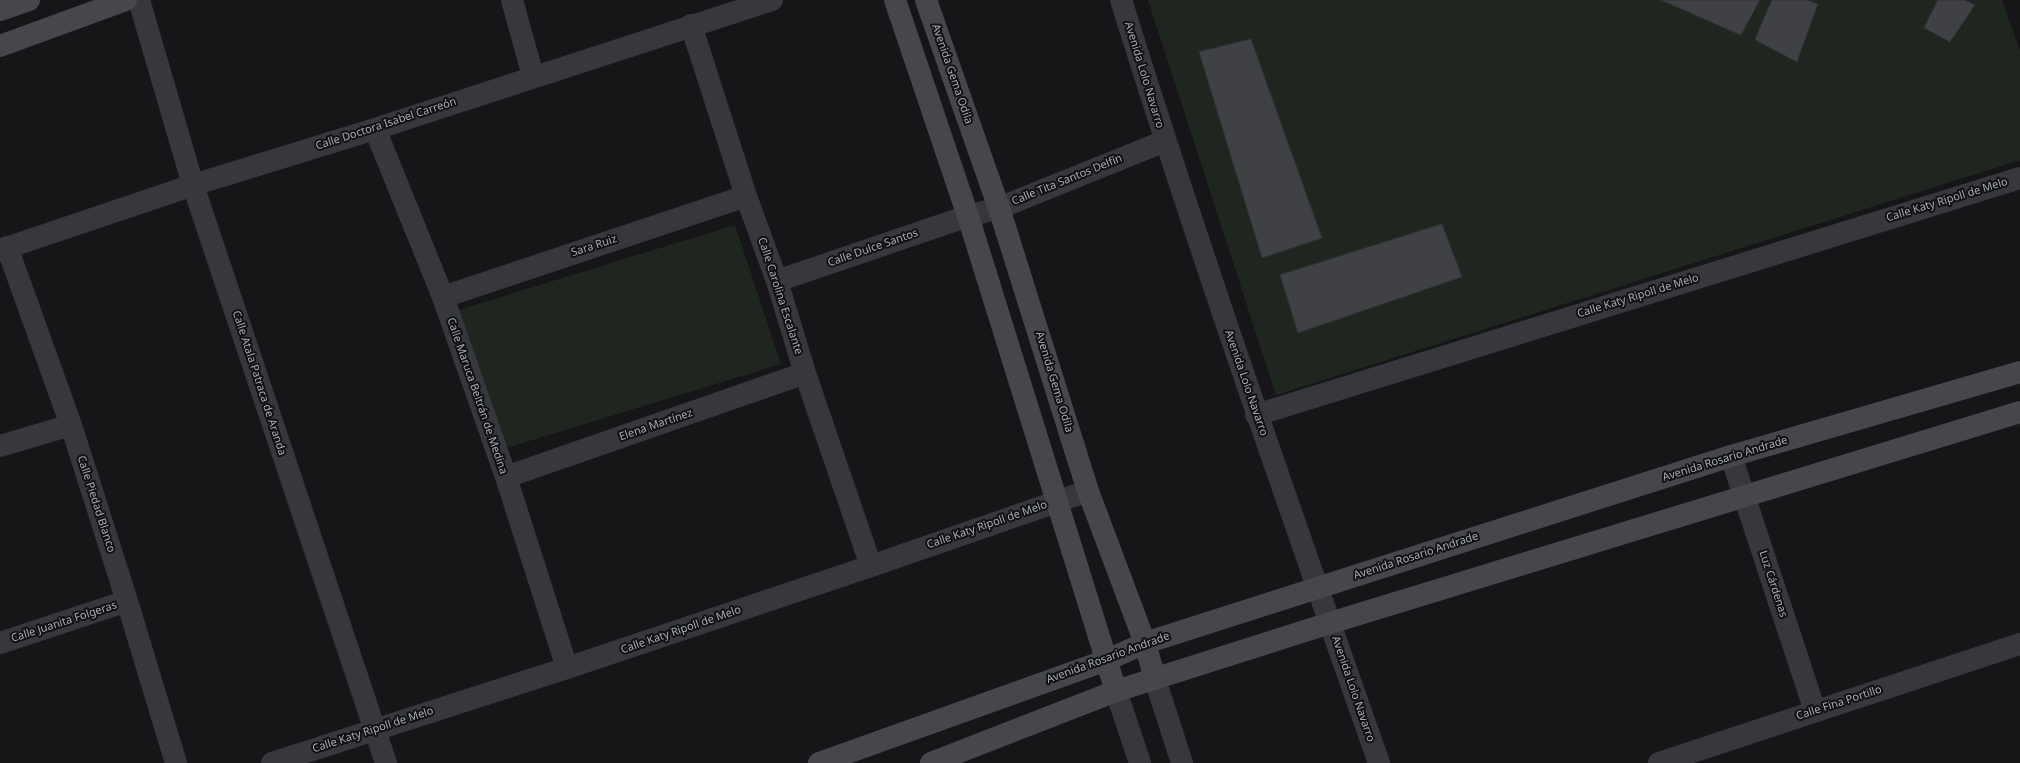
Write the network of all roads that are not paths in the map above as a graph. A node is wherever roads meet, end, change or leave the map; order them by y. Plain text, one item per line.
1 (29, 0) edge
2 (126, 0) edge
3 (139, 0) edge
4 (512, 0) edge
5 (772, 0) edge
6 (895, 0) edge
7 (926, 0) edge
8 (1121, 0) edge
9 (0, 10) edge
10 (691, 25) junction
11 (0, 46) edge
12 (533, 76) junction
13 (375, 129) junction
14 (1165, 141) junction
15 (2020, 178) edge
16 (193, 185) junction
17 (746, 196) junction
18 (999, 208) junction
19 (968, 216) junction
20 (4, 248) edge
21 (777, 281) junction
22 (443, 297) junction
23 (2020, 372) edge
24 (805, 373) junction
25 (2020, 412) edge
26 (1256, 414) junction
27 (71, 425) junction
28 (0, 446) edge
29 (1731, 456) junction
30 (506, 477) junction
31 (1088, 491) junction
32 (1745, 497) junction
33 (1056, 501) junction
34 (871, 566) junction
35 (1318, 588) junction
36 (128, 601) junction
37 (1330, 623) junction
38 (0, 643) edge
39 (1145, 643) junction
40 (2020, 644) edge
41 (1107, 660) junction
42 (567, 668) junction
43 (1155, 679) junction
44 (1116, 691) junction
45 (1815, 711) junction
46 (374, 730) junction
47 (176, 763) edge
48 (272, 763) edge
49 (386, 763) edge
50 (819, 763) edge
51 (931, 763) edge
52 (1140, 763) edge
53 (1182, 763) edge
54 (1379, 763) edge
55 (1659, 763) edge

1 - 9 street
2 - 11 street
3 - 16 street, Calle Atala Patraca de Aranda
4 - 12 street
5 - 10 street, Calle Doctora Isabel Carreón
6 - 19 street
7 - 18 street, Avenida Gema Odila
8 - 14 street, Avenida Lolo Navarro
10 - 12 street, Calle Doctora Isabel Carreón
10 - 17 street, Calle Carolina Escalante
12 - 13 street, Calle Doctora Isabel Carreón
13 - 16 street, Calle Doctora Isabel Carreón
13 - 22 street, Calle Maruca Beltrán de Medina
14 - 18 street, Calle Tita Santos Delfín
14 - 26 street, Avenida Lolo Navarro
15 - 26 street, Calle Katy Ripoll de Melo
16 - 20 street, Calle Doctora Isabel Carreón
16 - 46 street, Calle Atala Patraca de Aranda
17 - 21 street, Calle Carolina Escalante
17 - 22 street, Sara Ruiz
18 - 19 street, Calle Tita Santos Delfín
18 - 31 street, Avenida Gema Odila
19 - 21 street, Calle Dulce Santos
19 - 33 street
20 - 27 street, Calle Piedad Blanco
21 - 24 street, Calle Carolina Escalante
22 - 30 street, Calle Maruca Beltrán de Medina
23 - 29 street, Avenida Rosario Andrade
24 - 30 street, Elena Martínez
24 - 34 street, Calle Carolina Escalante
25 - 32 street
26 - 35 street, Avenida Lolo Navarro
27 - 28 street
27 - 36 street, Calle Piedad Blanco
29 - 32 street, Luz Cárdenas
29 - 35 street, Avenida Rosario Andrade
30 - 42 street, Calle Maruca Beltrán de Medina
31 - 33 street, Calle Katy Ripoll de Melo
31 - 39 street, Avenida Gema Odila
32 - 37 street
32 - 45 street, Luz Cárdenas
33 - 34 street, Calle Katy Ripoll de Melo
33 - 41 street
34 - 42 street, Calle Katy Ripoll de Melo
35 - 37 street, Avenida Lolo Navarro
35 - 39 street, Avenida Rosario Andrade
36 - 38 street, Calle Juanita Folgeras
36 - 47 street, Calle Piedad Blanco
37 - 43 street
37 - 54 street, Avenida Lolo Navarro
39 - 41 street, Avenida Rosario Andrade
39 - 43 street, Avenida Gema Odila
40 - 45 street, Calle Fina Portillo
41 - 44 street
41 - 50 street, Avenida Rosario Andrade
42 - 46 street, Calle Katy Ripoll de Melo
43 - 44 street
43 - 53 street, Avenida Gema Odila
44 - 51 street
44 - 52 street
45 - 55 street, Calle Fina Portillo
46 - 48 street, Calle Katy Ripoll de Melo
46 - 49 street, Calle Atala Patraca de Aranda

